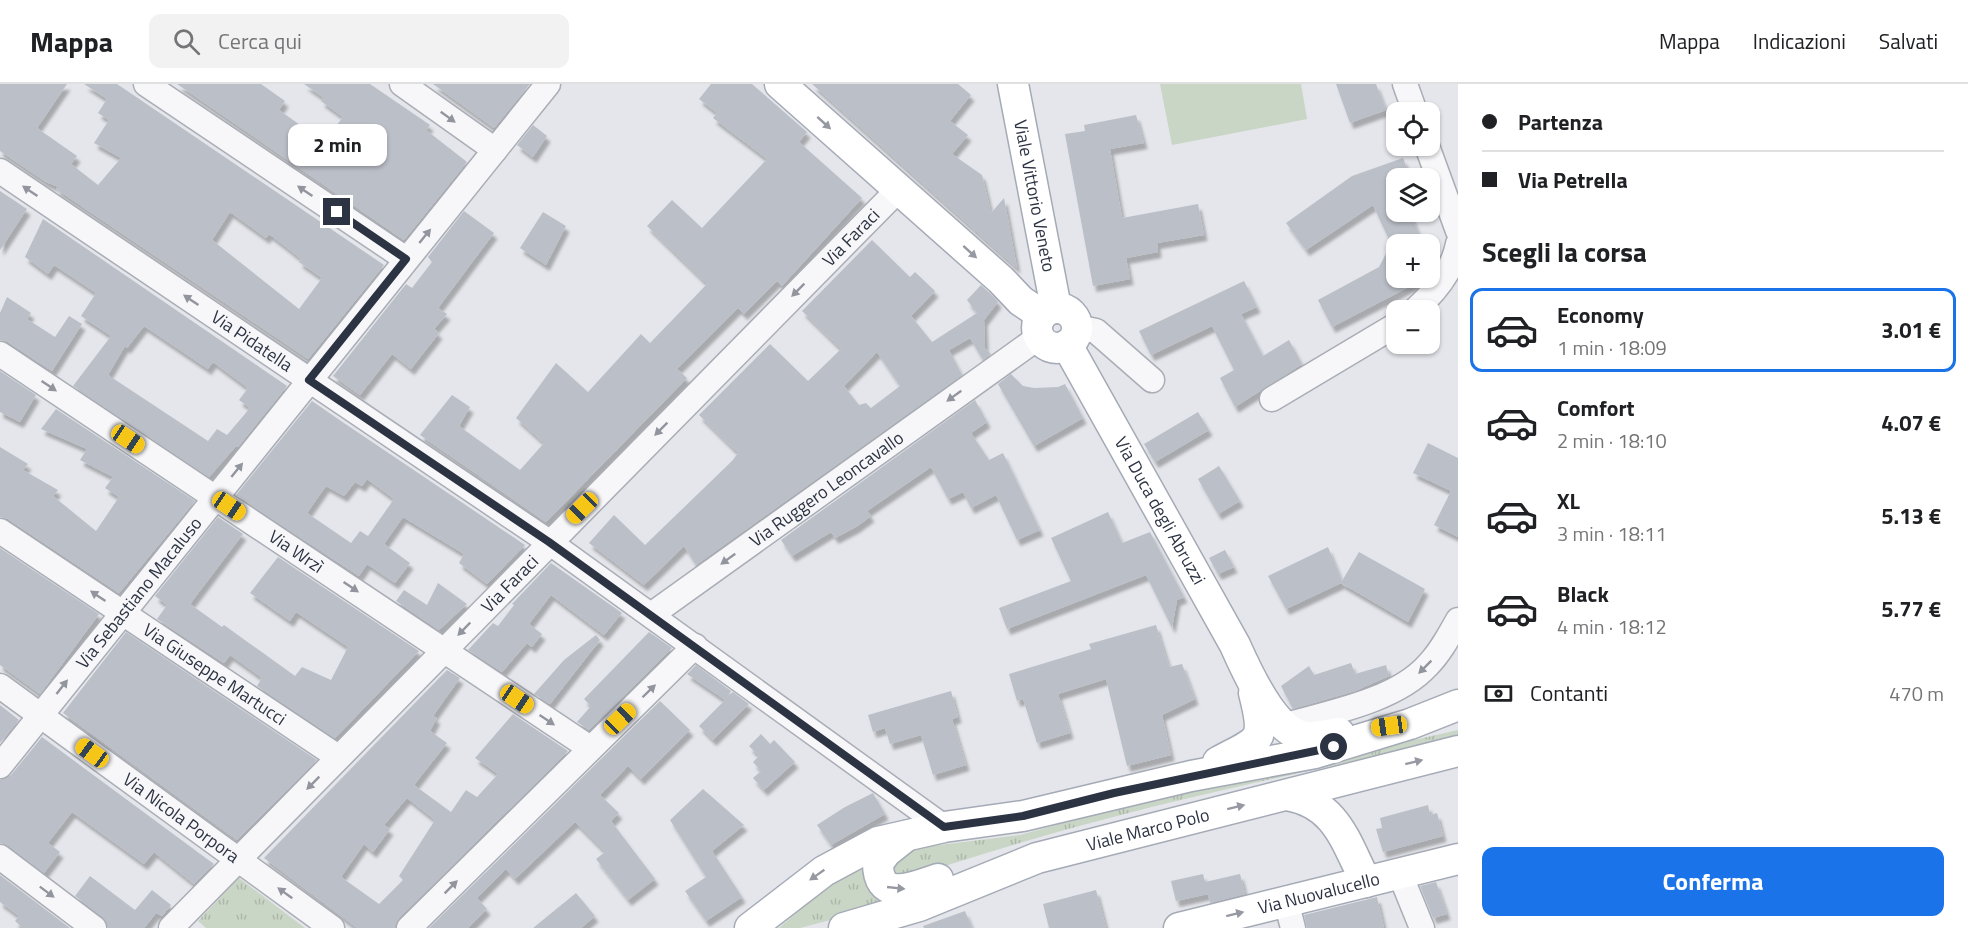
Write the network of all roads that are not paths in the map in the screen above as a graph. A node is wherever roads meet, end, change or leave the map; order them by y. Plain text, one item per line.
1 (146, 84) edge
2 (402, 84) edge
3 (548, 84) edge
4 (780, 84) edge
5 (1014, 84) edge
6 (1405, 84) edge
7 (1411, 102) edge
8 (495, 150) junction
9 (1431, 156) edge
10 (0, 171) edge
11 (899, 189) junction
12 (1458, 231) edge
13 (1458, 244) edge
14 (406, 259) junction
15 (1424, 300) edge
16 (1056, 326) junction
17 (1386, 331) edge
18 (0, 354) edge
19 (309, 380) junction
20 (1152, 380) dead end
21 (1272, 399) dead end
22 (215, 497) junction
23 (0, 531) edge
24 (549, 542) junction
25 (122, 612) junction
26 (651, 615) junction
27 (1458, 620) edge
28 (695, 646) junction
29 (444, 650) junction
30 (1250, 679) junction
31 (0, 686) edge
32 (1458, 705) edge
33 (40, 715) junction
34 (1458, 716) edge
35 (1410, 724) junction
36 (1283, 726) junction
37 (590, 748) junction
38 (1458, 751) edge
39 (338, 758) junction
40 (0, 766) edge
41 (1371, 774) junction
42 (1191, 776) junction
43 (1287, 795) junction
44 (1335, 823) junction
45 (944, 827) junction
46 (908, 834) junction
47 (0, 857) edge
48 (1037, 858) junction
49 (238, 859) junction
50 (1458, 859) edge
51 (1400, 874) junction
52 (1366, 882) junction
53 (1289, 915) edge
54 (94, 928) edge
55 (171, 928) edge
56 (332, 928) edge
57 (410, 928) edge
58 (750, 928) edge
59 (844, 928) edge
60 (1179, 928) edge
61 (1422, 928) edge

14 -> 1 street
2 -> 8 street
3 - 8 street, Via Sebastiano Macaluso
4 -> 11 main road
5 - 16 main road, Viale Vittorio Veneto
6 - 7 street
14 -> 8 street, Via Sebastiano Macaluso
9 - 12 street
19 -> 10 street, Via Pidatella
11 -> 16 main road
11 -> 24 street, Via Faraci
13 - 15 street
14 - 19 street, Via Sebastiano Macaluso
16 - 20 street
16 -> 26 street, Via Ruggero Leoncavallo
16 - 30 main road, Via Duca degli Abruzzi
17 - 21 street
18 -> 22 street, Via Wrzì
22 -> 19 street, Via Sebastiano Macaluso
19 - 24 street, Via Pidatella
22 - 25 street, Via Sebastiano Macaluso
22 -> 29 street, Via Wrzì
25 -> 23 street, Via Giuseppe Martucci
24 - 26 street, Via Pidatella
24 -> 29 street, Via Faraci
33 -> 25 street, Via Sebastiano Macaluso
25 - 39 street, Via Giuseppe Martucci
26 - 28 street, Via Pidatella
27 -> 36 street
37 -> 28 street
28 - 45 street, Via Pidatella
29 -> 37 street, Via Wrzì
29 - 39 street, Via Faraci
30 - 36 main road
30 - 42 main road
31 - 33 street, Via Nicola Porpora
32 - 35 main road
33 - 40 street, Via Sebastiano Macaluso
33 - 49 street, Via Nicola Porpora
34 - 35 main road
35 - 36 main road
35 - 42 main road
57 -> 37 street
41 -> 38 main road, Viale Marco Polo
39 -> 49 street, Via Faraci
41 - 43 main road, Viale Marco Polo
41 - 44 main road
42 - 45 main road
43 - 44 main road
48 -> 43 main road, Viale Marco Polo
44 - 52 main road
45 - 46 main road
46 -> 48 main road
46 -> 58 main road
47 -> 54 street
48 - 59 main road, Viale Marco Polo
49 - 55 street, Via Faraci
56 -> 49 street, Via Nicola Porpora
50 - 51 main road, Via Nuovalucello
51 - 52 main road, Via Nuovalucello
51 - 61 street
52 - 53 main road, Via Nuovalucello
60 -> 53 main road, Via Nuovalucello

